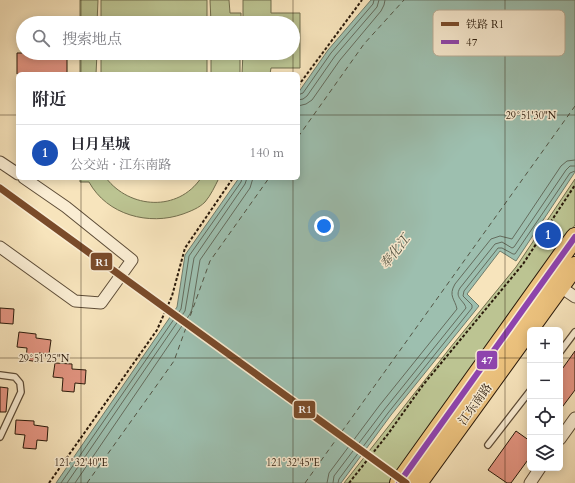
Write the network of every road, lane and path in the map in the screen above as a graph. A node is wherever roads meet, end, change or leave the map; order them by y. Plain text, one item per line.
1 (362, 0) edge
2 (300, 83) edge
3 (0, 162) edge
4 (16, 173) edge
5 (27, 180) edge
6 (232, 180) edge
7 (575, 185) edge
8 (575, 237) edge
9 (0, 247) edge
10 (575, 266) edge
11 (552, 282) junction
12 (575, 298) edge
13 (575, 332) edge
14 (563, 348) edge
15 (0, 375) edge
16 (527, 395) edge
17 (575, 418) edge
18 (563, 435) edge
19 (0, 437) edge
20 (488, 445) dead end
21 (538, 471) edge
22 (49, 483) edge
23 (349, 483) edge
24 (399, 483) edge
25 (418, 483) edge
26 (530, 483) edge

1 - 2 path
3 - 4 street
5 - 9 street
6 - 22 path
7 - 23 path
8 - 11 main road, 江东南路
10 - 11 main road, 江东南路
11 - 12 street
11 - 24 main road, 江东南路
11 - 25 main road, 江东南路
13 - 14 lane
15 - 19 lane
16 - 20 lane
17 - 18 street
21 - 26 street

